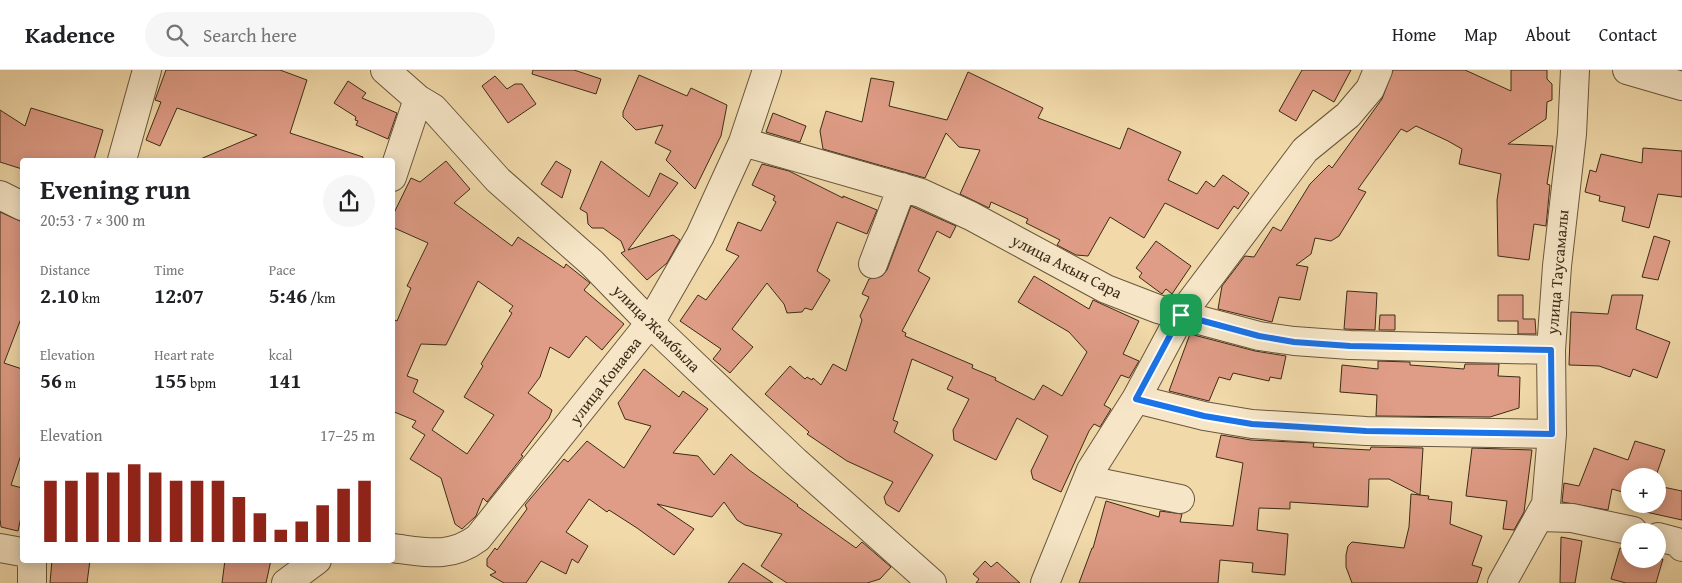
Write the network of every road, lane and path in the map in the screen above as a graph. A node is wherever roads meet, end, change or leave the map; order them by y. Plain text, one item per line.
1 (147, 70) edge
2 (385, 70) edge
3 (767, 70) edge
4 (1378, 70) edge
5 (1575, 70) edge
6 (1627, 70) edge
7 (1682, 86) edge
8 (418, 99) junction
9 (744, 142) junction
10 (123, 158) edge
11 (395, 168) edge
12 (902, 187) junction
13 (0, 195) edge
14 (20, 205) edge
15 (873, 264) dead end
16 (1181, 315) junction
17 (650, 323) junction
18 (1551, 350) junction
19 (1136, 399) junction
20 (1552, 434) junction
21 (1087, 480) junction
22 (1180, 499) dead end
23 (1540, 517) junction
24 (1621, 528) edge
25 (1666, 539) edge
26 (1682, 547) edge
27 (0, 548) edge
28 (395, 548) edge
29 (20, 552) edge
30 (32, 563) edge
31 (291, 563) edge
32 (313, 563) edge
33 (32, 583) edge
34 (286, 583) edge
35 (932, 583) edge
36 (1046, 583) edge
37 (1502, 583) edge

1 - 10 street
2 - 8 street, улица Жамбыла
3 - 9 street, улица Конаева
4 - 16 street
5 - 18 street, улица Таусамалы
6 - 7 street
8 - 11 street
8 - 17 street, улица Жамбыла
9 - 12 street, улица Акын Сара
9 - 17 street, улица Конаева
12 - 15 street
12 - 16 street, улица Акын Сара
13 - 14 street
16 - 18 street, улица Акын Сара
16 - 19 street
17 - 28 street, улица Конаева
17 - 35 street, улица Жамбыла
18 - 20 street, улица Таусамалы
19 - 20 street
19 - 21 street
20 - 23 street, улица Таусамалы
21 - 22 street
21 - 36 street
23 - 24 street
23 - 37 street, улица Таусамалы
25 - 26 street
27 - 29 street
30 - 33 street
31 - 34 street
32 - 34 street

